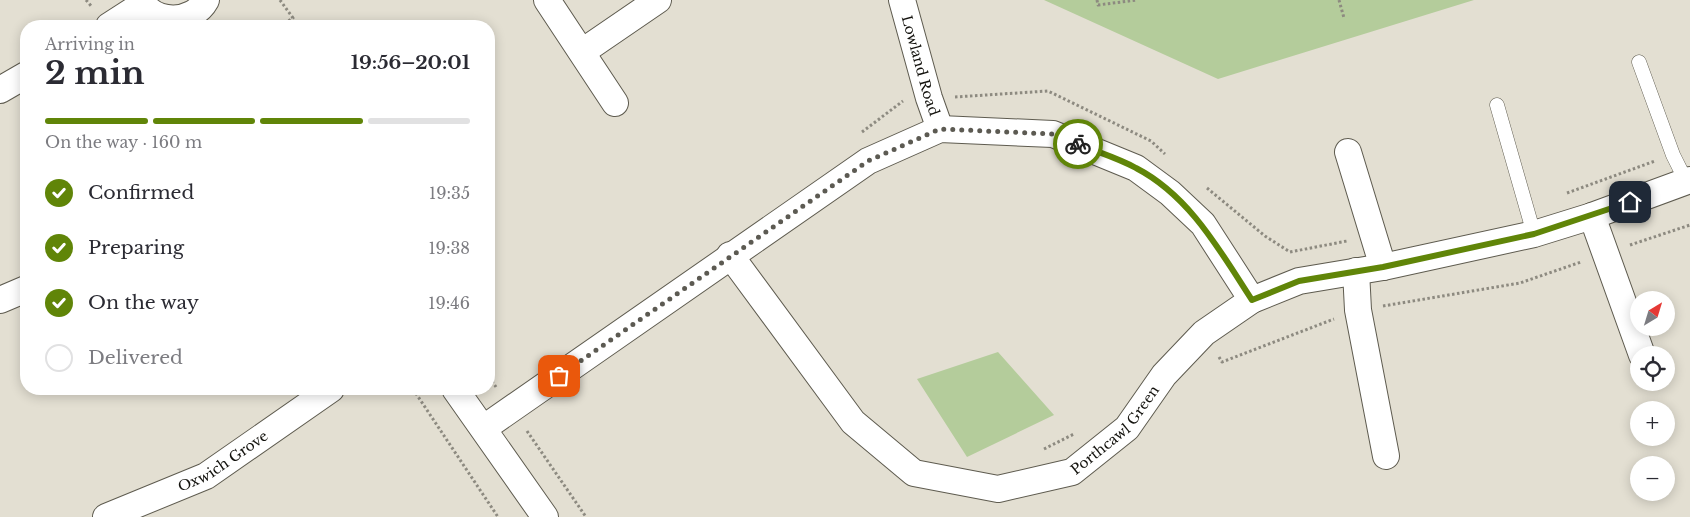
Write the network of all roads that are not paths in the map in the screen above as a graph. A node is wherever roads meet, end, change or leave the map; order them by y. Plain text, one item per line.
1 (547, 0) edge
2 (658, 0) edge
3 (902, 0) edge
4 (142, 2) edge
5 (196, 14) edge
6 (117, 20) edge
7 (582, 52) junction
8 (1638, 62) dead end
9 (20, 78) edge
10 (0, 90) edge
11 (615, 104) dead end
12 (1497, 105) dead end
13 (940, 129) junction
14 (1348, 152) dead end
15 (1688, 180) edge
16 (1592, 216) junction
17 (1534, 234) junction
18 (730, 255) junction
19 (1383, 267) junction
20 (1356, 271) junction
21 (20, 292) edge
22 (0, 300) edge
23 (1252, 300) junction
24 (1639, 346) edge
25 (322, 395) edge
26 (459, 395) edge
27 (484, 428) junction
28 (1386, 456) dead end
29 (135, 512) edge
30 (106, 517) edge
31 (545, 517) edge

1 - 7 street
2 - 7 street
3 - 13 street, Lowland Road
4 - 5 street
4 - 6 street
7 - 11 street
8 - 15 lane
9 - 10 street
12 - 17 lane
13 - 18 street
13 - 23 street
14 - 19 street
15 - 16 street, Porthcawl Green
16 - 17 street, Porthcawl Green
16 - 24 street
17 - 19 street, Porthcawl Green
18 - 23 street, Porthcawl Green
18 - 27 street
19 - 20 street, Porthcawl Green
20 - 23 street, Porthcawl Green
20 - 28 street
21 - 22 street
25 - 29 street, Oxwich Grove
26 - 27 street
27 - 31 street
29 - 30 street, Oxwich Grove

